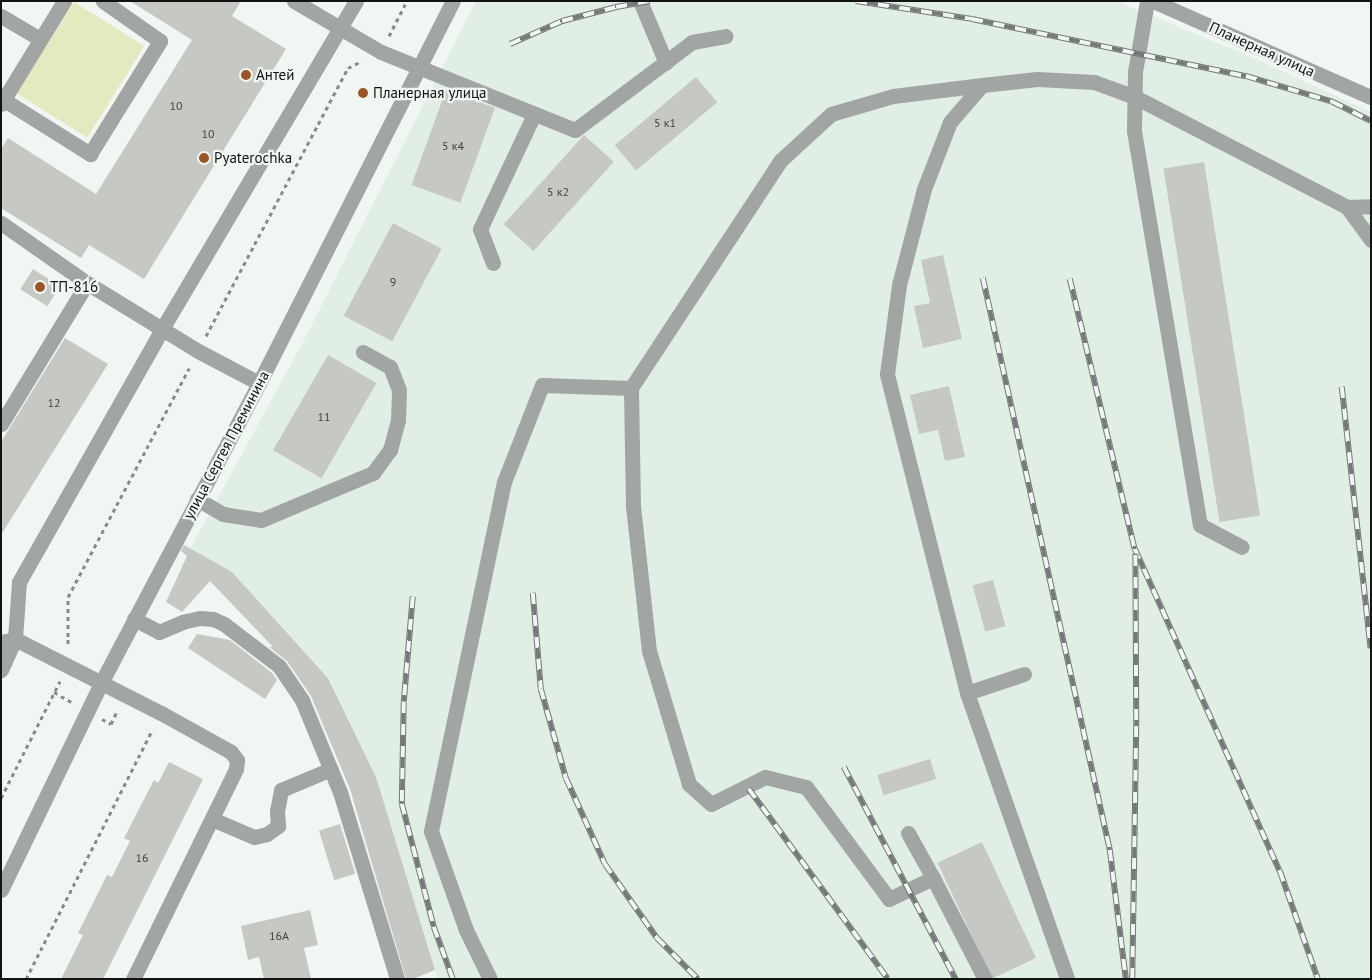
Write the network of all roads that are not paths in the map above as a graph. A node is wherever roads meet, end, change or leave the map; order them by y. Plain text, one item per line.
1 (64, 1) edge
2 (103, 1) edge
3 (294, 1) edge
4 (356, 1) edge
5 (452, 1) edge
6 (640, 1) edge
7 (1146, 1) edge
8 (1153, 1) edge
9 (1, 16) edge
10 (340, 29) junction
11 (725, 36) dead end
12 (40, 39) junction
13 (666, 63) junction
14 (419, 67) junction
15 (982, 85) junction
16 (1134, 97) junction
17 (1371, 97) edge
18 (3, 102) edge
19 (534, 114) junction
20 (1371, 206) edge
21 (1347, 207) junction
22 (1, 222) edge
23 (1371, 240) edge
24 (493, 263) dead end
25 (87, 283) junction
26 (162, 329) junction
27 (362, 352) dead end
28 (259, 383) junction
29 (631, 388) junction
30 (1, 424) edge
31 (197, 499) junction
32 (1242, 547) dead end
33 (134, 619) junction
34 (8, 640) edge
35 (1, 670) edge
36 (1024, 674) dead end
37 (101, 683) junction
38 (966, 693) junction
39 (331, 769) junction
40 (212, 819) junction
41 (908, 832) dead end
42 (933, 878) junction
43 (1, 890) edge
44 (397, 978) edge
45 (133, 979) edge
46 (490, 979) edge
47 (985, 979) edge
48 (1067, 979) edge

1 - 12 street
2 - 18 street
3 - 10 street
4 - 10 street
5 - 14 street, улица Сергея Преминина
6 - 13 street
7 - 16 street
8 - 17 street, Планерная улица
9 - 12 street
10 - 14 street
10 - 26 street
11 - 13 street
12 - 18 street
13 - 19 street
14 - 19 street
14 - 28 street, улица Сергея Преминина
15 - 16 street
15 - 29 street
15 - 38 street
16 - 21 street
16 - 32 street
19 - 24 street
20 - 21 street
21 - 23 street
22 - 25 street
25 - 26 street
25 - 30 street
26 - 28 street
26 - 34 street
27 - 31 street
28 - 31 street, улица Сергея Преминина
29 - 42 street
29 - 46 street
31 - 33 street, улица Сергея Преминина
33 - 37 street, улица Сергея Преминина
33 - 39 street
34 - 35 street
34 - 37 street
36 - 38 street
37 - 40 street
37 - 43 street, улица Сергея Преминина
38 - 48 street
39 - 40 street
39 - 44 street
40 - 45 street
41 - 42 street
42 - 47 street

